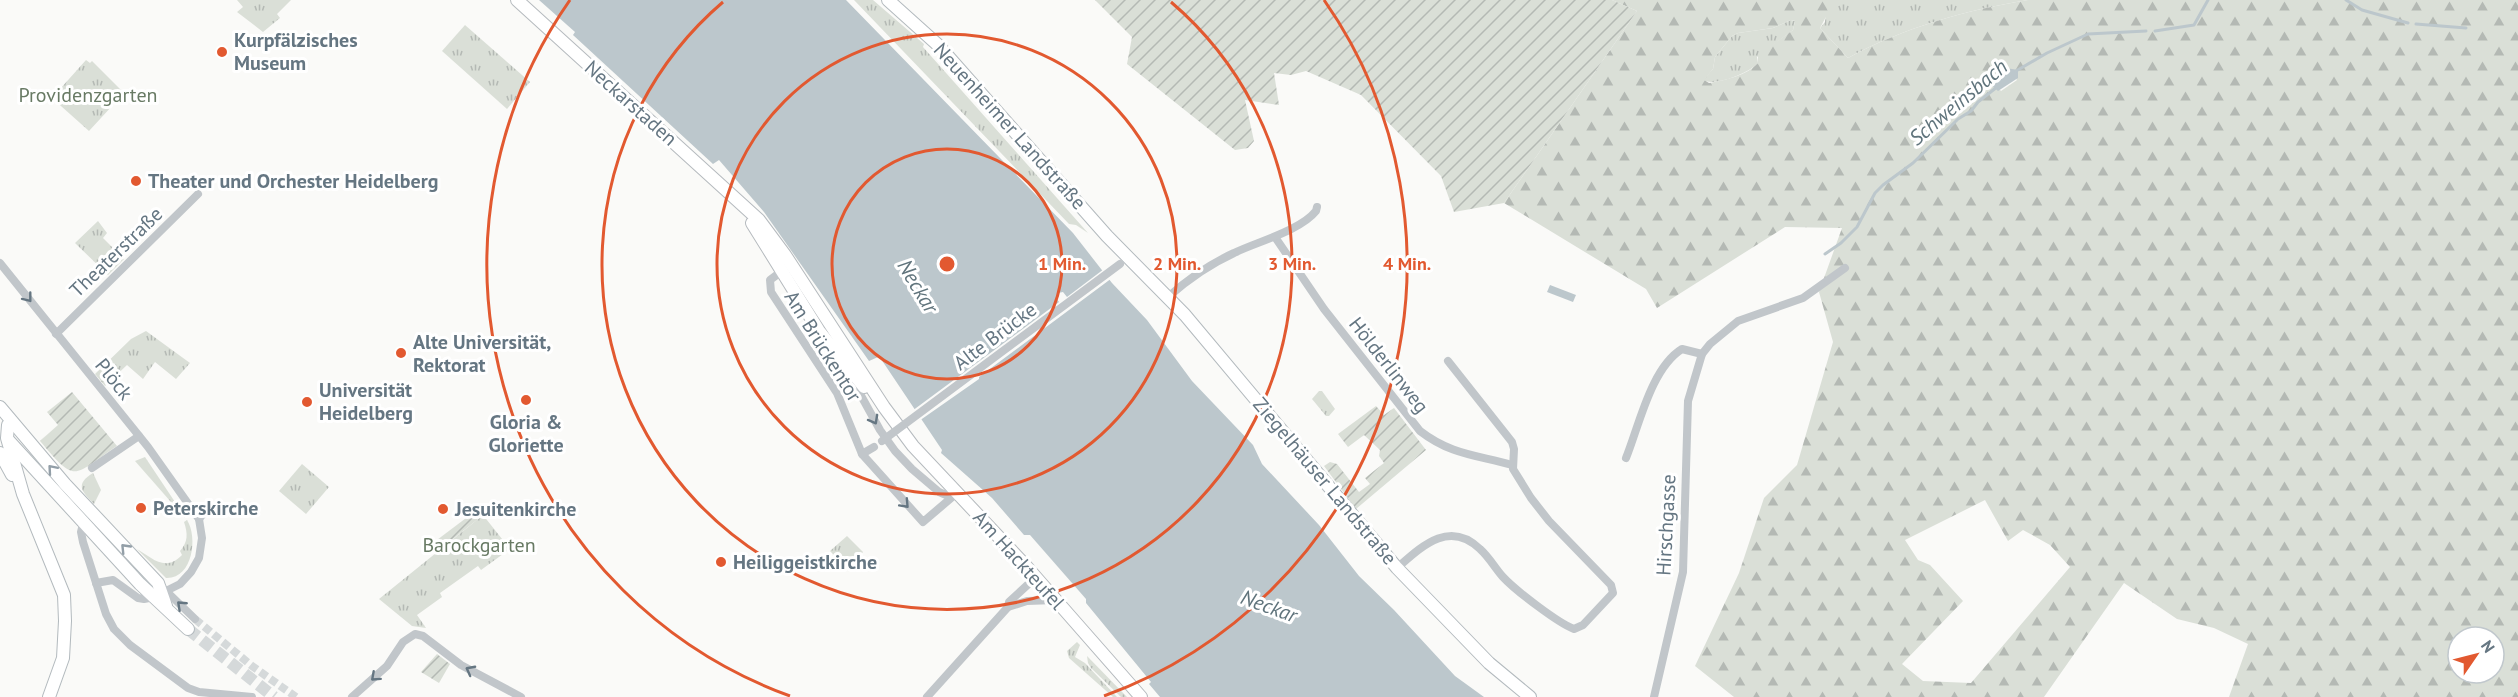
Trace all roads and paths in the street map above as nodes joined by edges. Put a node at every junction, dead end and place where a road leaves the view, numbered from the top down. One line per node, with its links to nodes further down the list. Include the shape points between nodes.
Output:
1 (517, 0): 8 (main road, Neckarstaden, via 743,207)
2 (888, 0): 6 (main road, Neuenheimer Landstraße, via 938,45)
3 (198, 194): 11 (street, Theaterstraße)
4 (1317, 207): 5 (street, via 1314,214)
5 (1275, 237): 10 (street, via 1233,253); 25 (street, Hölderlinweg, via 1320,303 1420,431 1456,452)
6 (1124, 260): 10 (main road, Ziegelhäuser Landstraße); 20 (street, Alte Brücke, bridge)
7 (0, 263): 11 (street, Plöck, one-way to 11)
8 (786, 267): 14 (main road, Neckarstaden, via 819,331); 16 (main road, Neckarstaden); 23 (street, Am Brückentor, via 770,280 771,291 837,393)
9 (1845, 268): 12 (street, Hirschgasse, via 1797,300 1738,321)
10 (1168, 297): 32 (main road, Ziegelhäuser Landstraße)
11 (56, 334): 19 (street, Plöck)
12 (1702, 354): 24 (street, via 1682,349 1666,364 1650,393); 47 (street, Hirschgasse, via 1688,402 1683,572)
13 (1448, 361): 25 (street, via 1509,437 1514,449)
14 (848, 369): 16 (main road, Neckarstaden); 27 (street, one-way to 27, via 880,430 904,461 939,492)
15 (0, 407): 18 (main road)
16 (884, 407): 17 (main road, Neckarstaden)
17 (896, 424): 27 (main road, Am Hackteufel)
18 (5, 430): 28 (main road); 30 (main road)
19 (139, 436): 26 (street); 31 (street, Plöck)
20 (882, 441)
21 (874, 447): 23 (street)
22 (0, 453): 28 (main road)
23 (862, 454): 27 (street, one-way to 27, via 923,522)
24 (1626, 458)
25 (1512, 465): 32 (street, via 1538,507 1612,588 1613,593 1583,626 1570,627 1511,585 1479,547 1457,536 1424,544)
26 (92, 468)
27 (957, 492): 33 (main road, Am Hackteufel)
28 (23, 494): 40 (main road, via 59,580 64,602 63,658)
29 (209, 506): 31 (street)
30 (87, 517): 34 (street, via 81,535); 35 (main road, one-way to 30); 35 (main road, via 140,584)
31 (199, 519): 35 (street, via 202,538 197,563 184,580)
32 (1397, 568): 46 (main road, Ziegelhäuser Landstraße, via 1489,663)
33 (1035, 578): 36 (main road, Am Hackteufel); 37 (street)
34 (96, 583): 35 (street, via 114,580 138,598); 39 (street, via 113,627 126,641)
35 (160, 592): 38 (street, one-way to 35); 38 (main road, via 168,610)
36 (1055, 600): 37 (street, via 1027,601); 45 (main road, Am Hackteufel)
37 (1008, 607): 44 (street)
38 (192, 624)
39 (200, 694): 41 (street)
40 (49, 697)
41 (252, 697)
42 (352, 697): 43 (street, one-way to 42, via 461,665 415,634)
43 (522, 697)
44 (927, 697)
45 (1141, 697)
46 (1530, 697)
47 (1654, 697)

